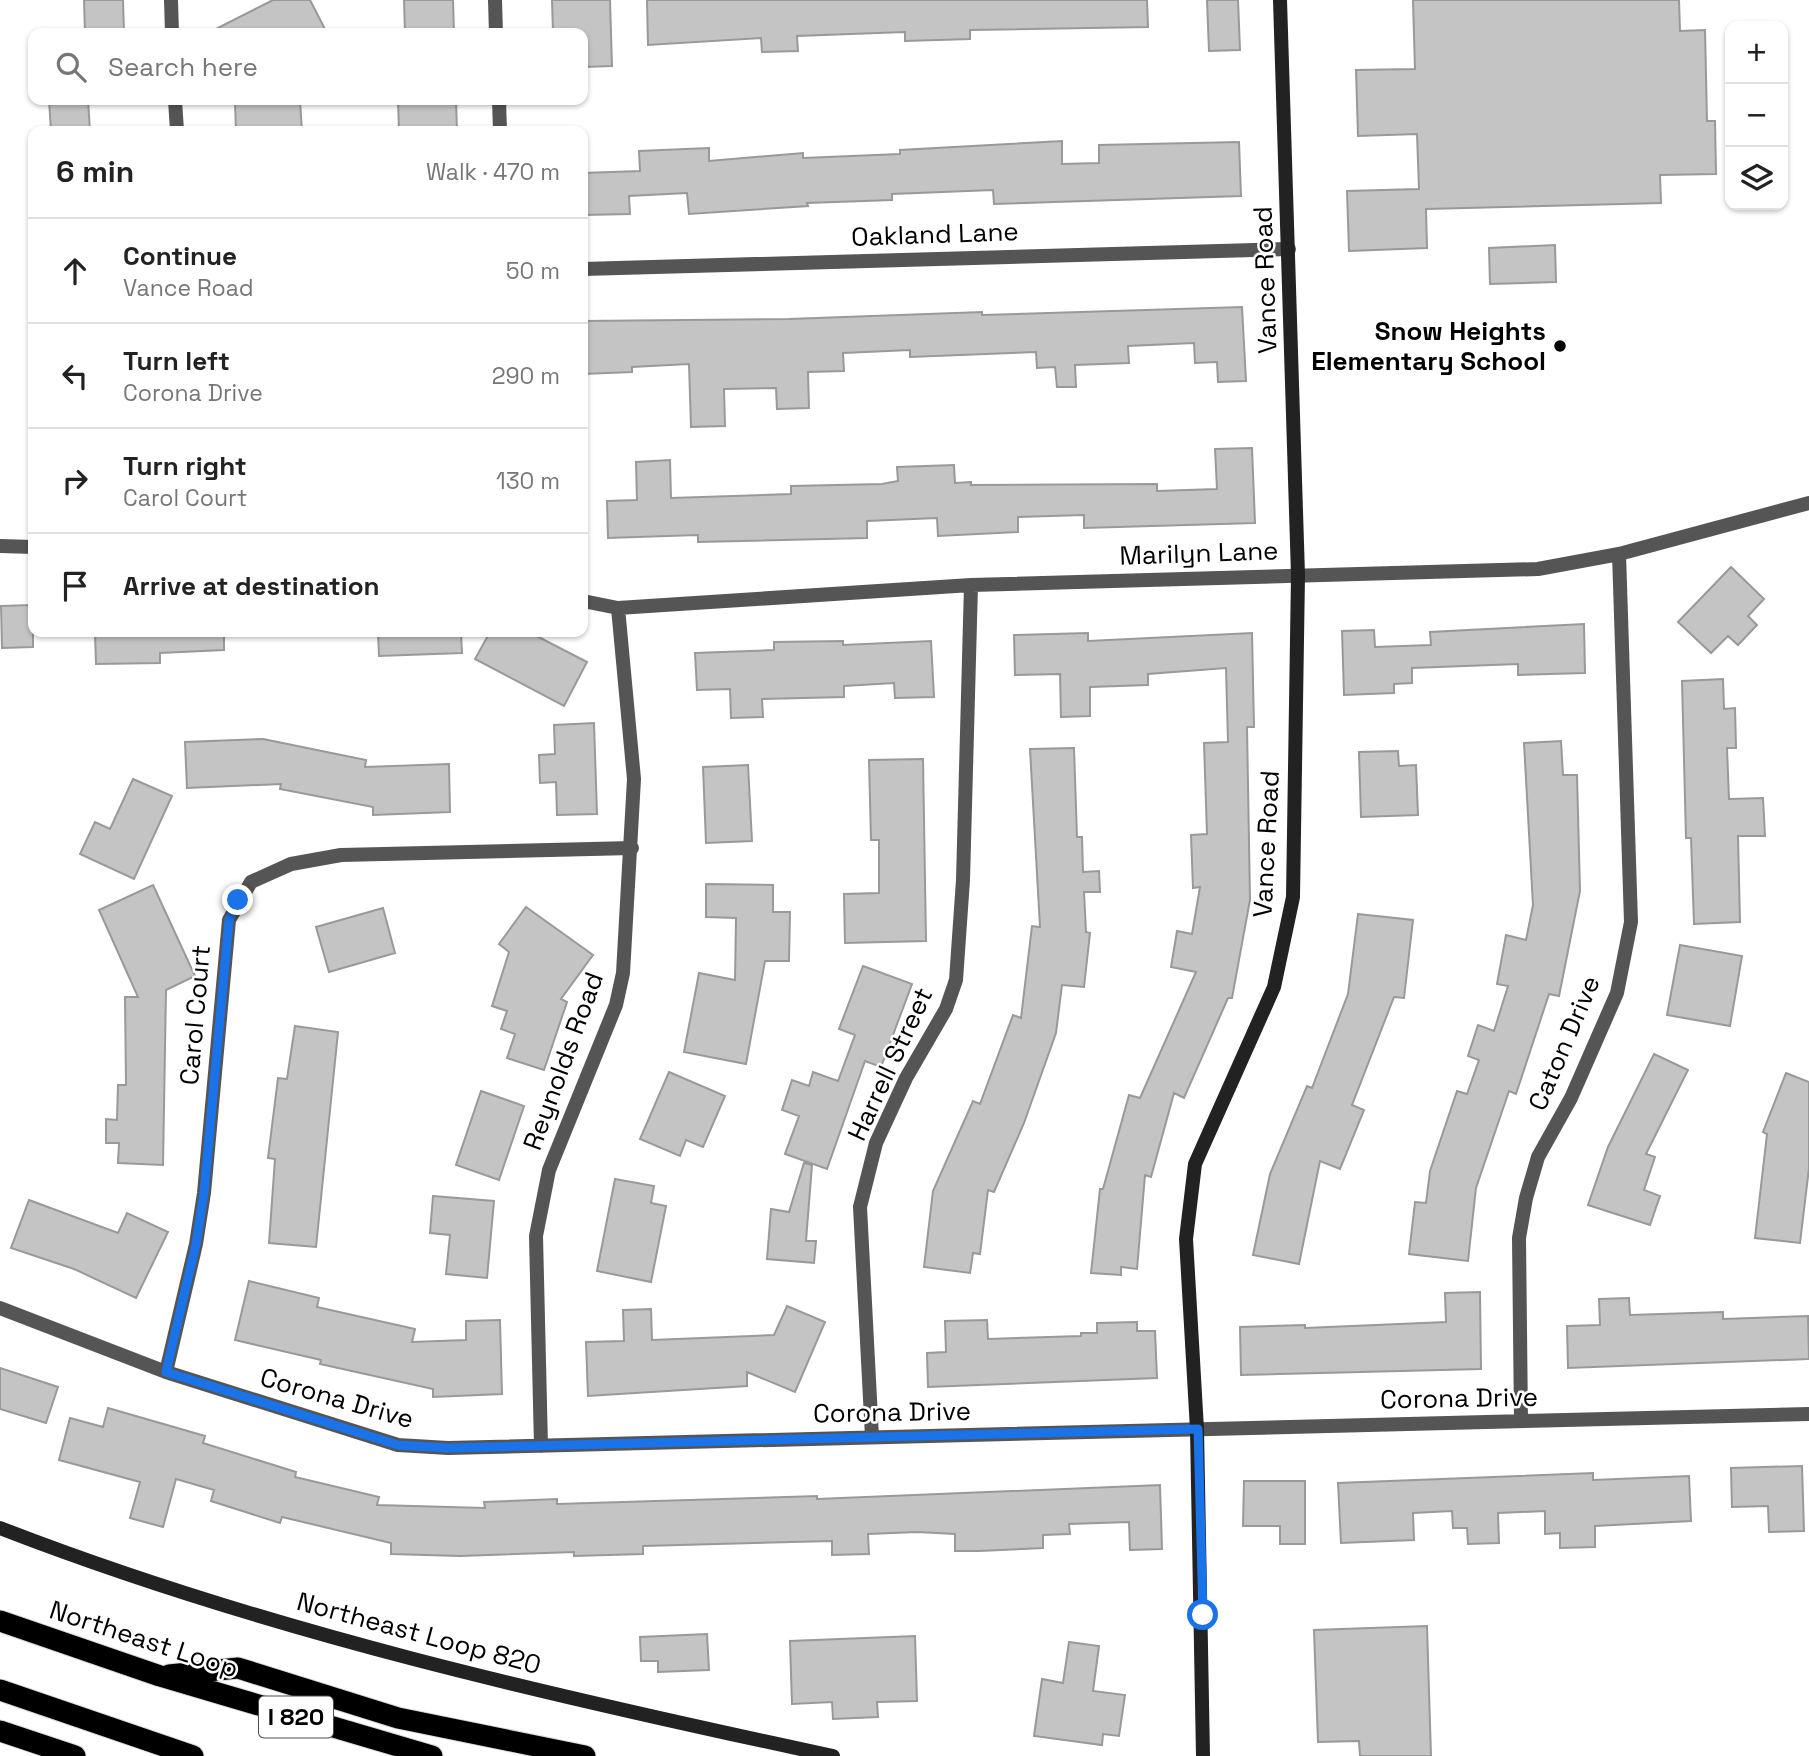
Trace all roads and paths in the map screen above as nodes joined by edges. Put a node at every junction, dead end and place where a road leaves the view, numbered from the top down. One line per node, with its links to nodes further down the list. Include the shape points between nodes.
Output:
1 (171, 0): 4 (street)
2 (495, 0): 5 (street)
3 (1280, 0): 10 (street, Vance Road)
4 (172, 28)
5 (496, 28)
6 (175, 105): 8 (street)
7 (499, 105): 9 (street)
8 (177, 126)
9 (500, 126)
10 (1289, 249): 11 (street, Oakland Lane); 16 (street, Vance Road)
11 (588, 269)
12 (1809, 502): 15 (street, Marilyn Lane)
13 (0, 546): 14 (street)
14 (28, 547)
15 (1619, 554): 16 (street, Marilyn Lane, via 1538,569); 24 (street, Caton Drive, via 1631,922 1617,993 1571,1098 1538,1157 1526,1198 1519,1238)
16 (1298, 575): 17 (street, Marilyn Lane); 25 (street, Vance Road, via 1293,897 1274,987 1195,1164 1186,1239)
17 (971, 584): 19 (street, Marilyn Lane); 26 (street, Harrell Street, via 956,980 946,1009 906,1078 876,1143 860,1207)
18 (588, 602): 19 (street, Marilyn Lane)
19 (618, 608): 20 (street, Reynolds Road, via 631,720)
20 (632, 848): 22 (street, Carol Court, via 341,855 291,864 251,882 229,920 204,1193); 27 (street, Reynolds Road, via 623,973 616,1005 549,1170 536,1236)
21 (0, 1308): 22 (street, Corona Drive)
22 (166, 1372): 27 (street, Corona Drive, via 398,1445)
23 (1809, 1414): 24 (street, Corona Drive)
24 (1521, 1421): 25 (street, Corona Drive)
25 (1198, 1429): 26 (street, Corona Drive); 38 (street, Vance Road)
26 (872, 1437): 27 (street, Corona Drive)
27 (541, 1446)
28 (0, 1528): 37 (street, Northeast Loop 820, via 270,1619 611,1708)
29 (0, 1621): 30 (highway, Northeast Loop / I 820)
30 (160, 1676): 35 (highway, Northeast Loop / I 820); 36 (highway, via 238,1668 398,1718)
31 (0, 1690): 34 (highway)
32 (0, 1731): 33 (highway)
33 (75, 1756)
34 (192, 1756)
35 (432, 1756)
36 (586, 1756)
37 (833, 1756)
38 (1203, 1756)

